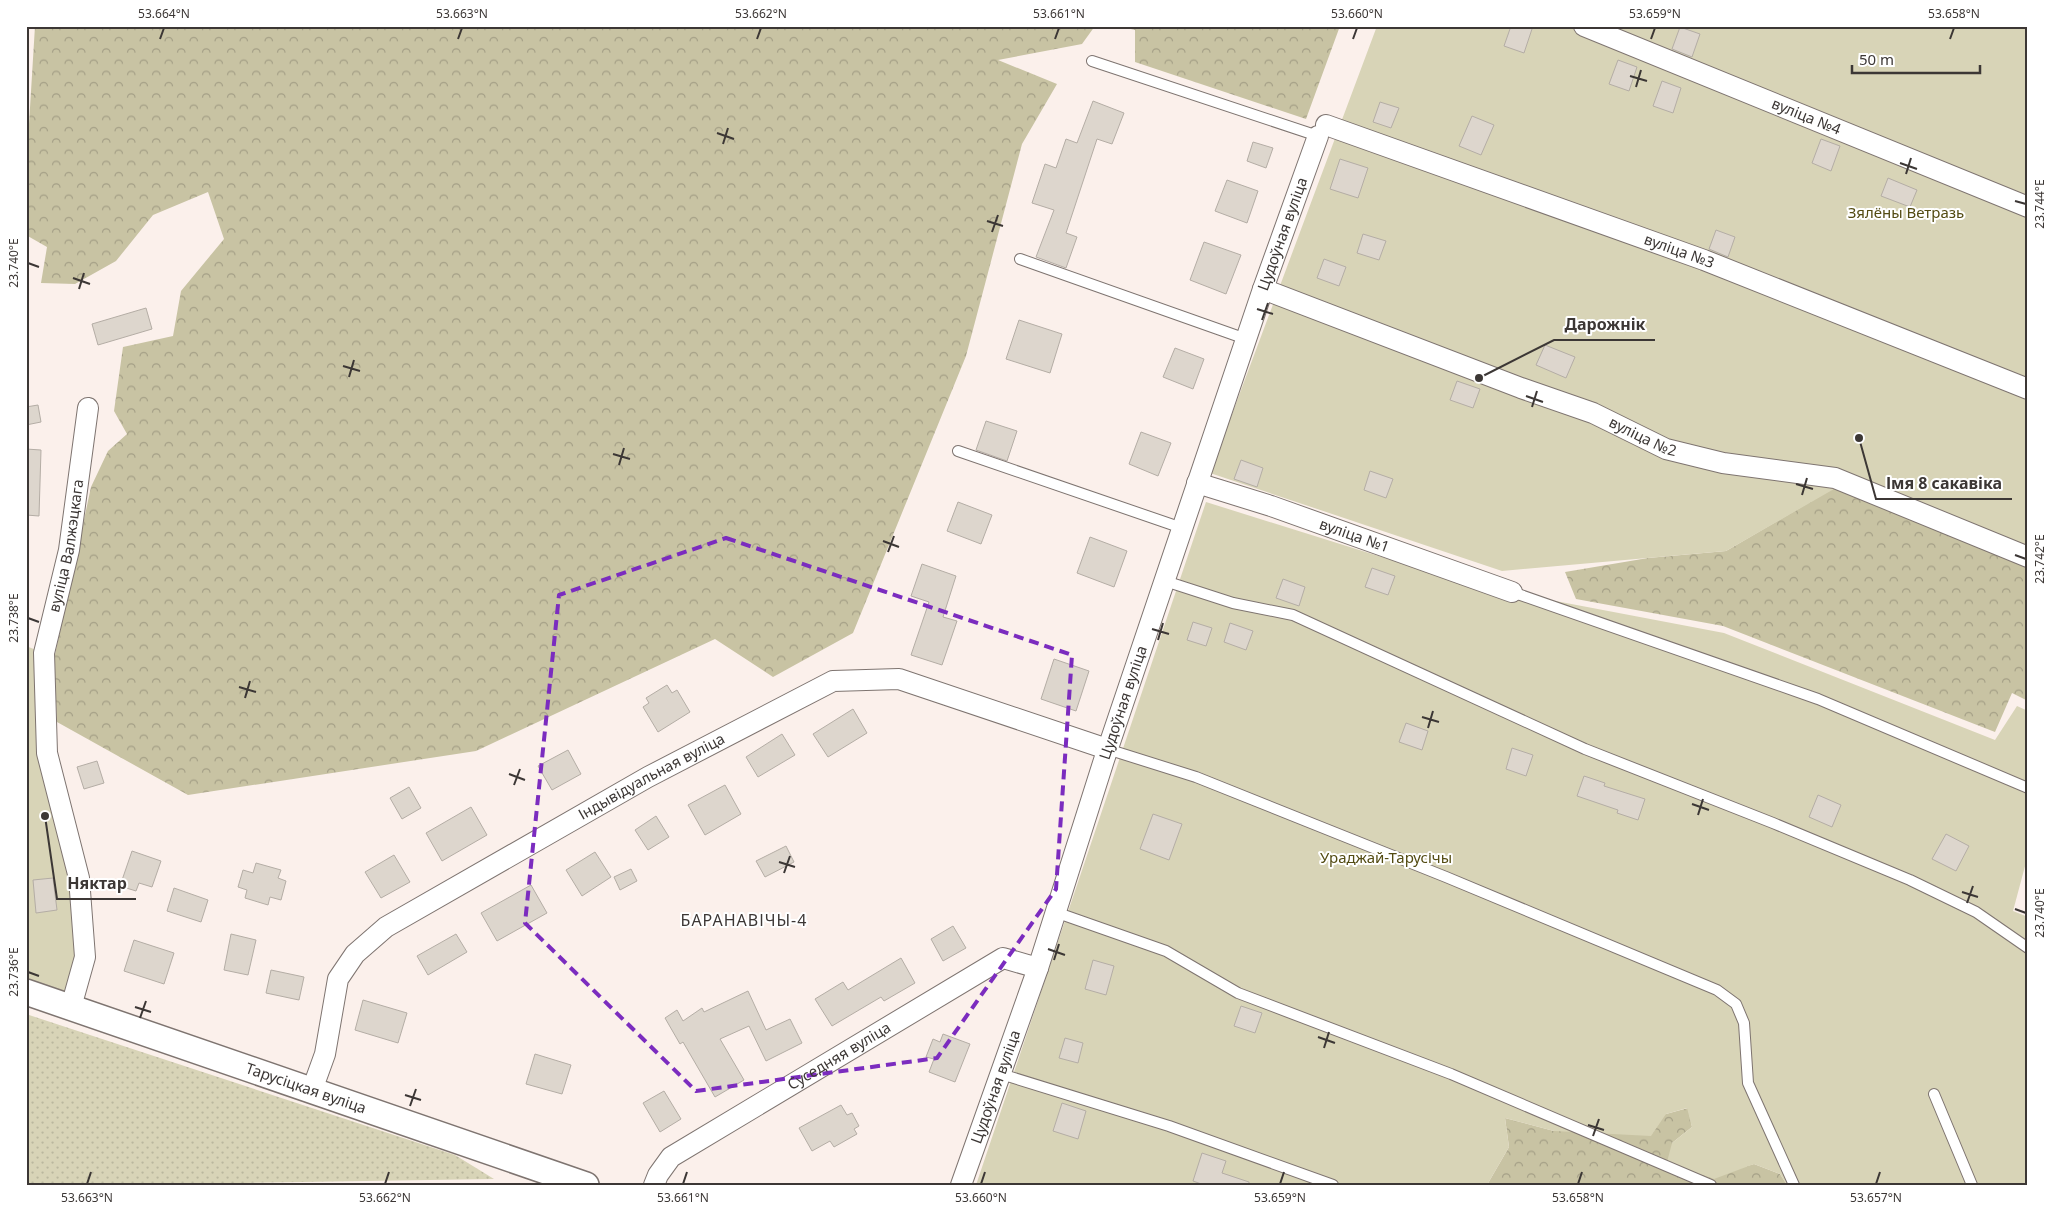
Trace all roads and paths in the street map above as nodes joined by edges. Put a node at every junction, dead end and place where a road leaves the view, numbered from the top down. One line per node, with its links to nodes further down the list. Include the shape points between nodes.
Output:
1 (1584, 26): 4 (street, вуліца №4)
2 (1092, 61): 3 (lane)
3 (1322, 130): 6 (street, Цудоўная вуліца); 8 (street, вуліца №3, via 1704,260)
4 (2028, 207)
5 (1020, 259): 7 (lane)
6 (1263, 289): 7 (street, Цудоўная вуліца); 13 (street, вуліца №2, via 1593,413 1666,449 1723,463 1835,478)
7 (1246, 339): 11 (street, Цудоўная вуліца)
8 (2028, 388)
9 (88, 408): 22 (street, вуліца Валжэцкага, via 69,550 44,654 47,753 79,878 85,957)
10 (958, 451): 12 (lane)
11 (1197, 483): 12 (street, Цудоўная вуліца); 15 (street, вуліца №1)
12 (1182, 528): 14 (street, Цудоўная вуліца)
13 (2028, 557)
14 (1165, 581): 16 (street, Цудоўная вуліца); 19 (lane, via 1233,603 1293,615 1585,749 1910,880 1976,912)
15 (1512, 592): 17 (lane, via 1818,700)
16 (1107, 749): 18 (street, Цудоўная вуліца); 24 (street, Індывідуальная вуліца, via 899,679 833,681 648,777 386,927 355,954 338,979 325,1054); 31 (lane, via 1205,781 1717,990 1736,1004 1744,1023 1748,1083)
17 (2028, 788)
18 (1055, 912): 20 (street, Цудоўная вуліца); 30 (lane, via 1166,951 1238,993 1451,1074)
19 (2028, 948)
20 (1038, 968): 23 (street, Цудоўная вуліца); 27 (street, Суседняя вуліца, via 1003,958 671,1157)
21 (26, 992): 22 (street, Тарусіцкая вуліца)
22 (71, 1007): 24 (street, Тарусіцкая вуліца)
23 (1001, 1074): 28 (street, Цудоўная вуліца); 29 (lane, via 1169,1126)
24 (312, 1090): 26 (street, Тарусіцкая вуліца)
25 (1934, 1094): 32 (lane)
26 (586, 1185)
27 (654, 1185)
28 (961, 1185)
29 (1333, 1185)
30 (1712, 1185)
31 (1794, 1185)
32 (1972, 1185)

